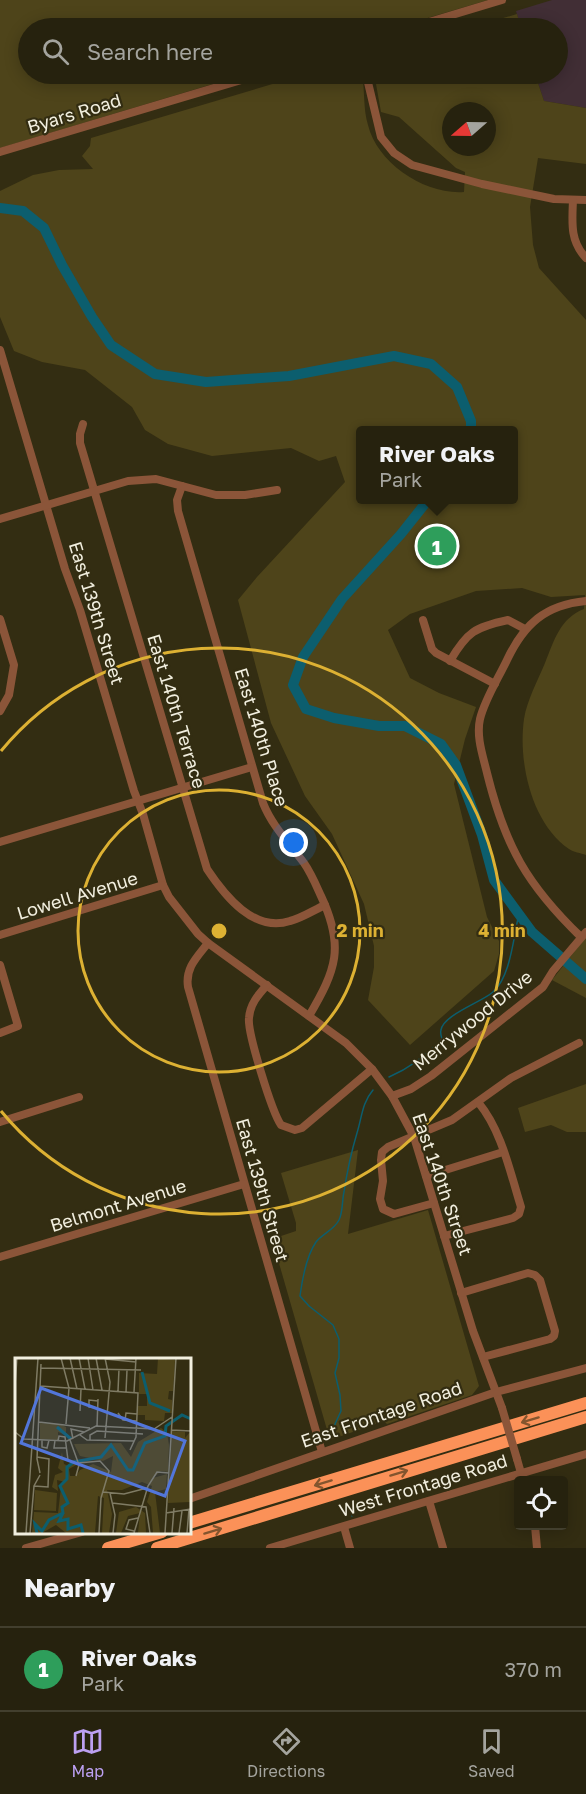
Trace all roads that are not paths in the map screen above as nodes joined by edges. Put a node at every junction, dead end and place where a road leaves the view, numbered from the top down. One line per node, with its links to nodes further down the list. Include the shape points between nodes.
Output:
1 (502, 0): 2 (street)
2 (442, 18)
3 (228, 84): 5 (street, Byars Road)
4 (368, 84): 6 (street, via 381,137 394,153 412,165 482,184)
5 (0, 152)
6 (573, 200): 7 (street); 8 (street, via 574,238)
7 (586, 200)
8 (586, 258)
9 (0, 350): 14 (street, East 139th Street)
10 (83, 424): 12 (street, East 140th Terrace, via 80,443)
11 (182, 486): 12 (street, via 143,479); 13 (street, via 216,495); 24 (street, East 140th Place, via 178,511)
12 (94, 490): 14 (street); 25 (street, East 140th Terrace)
13 (277, 490)
14 (46, 504): 15 (street); 26 (street, East 139th Street)
15 (0, 519)
16 (586, 601): 19 (street, via 571,602 544,613)
17 (0, 620): 20 (street)
18 (423, 620): 21 (street, via 432,649)
19 (525, 628): 21 (street, via 508,620 477,629 460,643); 22 (street)
20 (3, 641): 23 (street, via 14,665 9,695)
21 (450, 661): 22 (street)
22 (495, 684): 31 (street, via 480,720 479,739 495,804 527,876 557,914)
23 (0, 711)
24 (252, 767): 25 (street); 29 (street, East 140th Place, via 266,812 307,866)
25 (183, 788): 26 (street); 29 (street, East 140th Terrace, via 207,869 234,904 256,918 278,924)
26 (138, 801): 27 (street); 28 (street, East 139th Street)
27 (0, 842)
28 (163, 885): 30 (street, Lowell Avenue); 32 (street, East 140th Street, via 178,911)
29 (325, 905): 35 (street, East 140th Place, via 334,931 334,960 327,986)
30 (0, 935)
31 (583, 935): 39 (street, Merrywood Drive, via 543,987 431,1076)
32 (208, 943): 34 (street, East 140th Street); 46 (street, East 139th Street, via 186,978)
33 (0, 965): 36 (street, via 18,1026)
34 (267, 985): 35 (street, East 140th Street); 38 (street, via 251,1007 249,1024 273,1112 281,1125 302,1128)
35 (309, 1016): 38 (street, East 140th Street, via 346,1043)
36 (0, 1033)
37 (579, 1043): 41 (street, via 511,1078)
38 (372, 1070): 39 (street, East 140th Street)
39 (392, 1096): 43 (street, East 140th Street)
40 (80, 1097): 42 (street)
41 (478, 1102): 43 (street, via 452,1120); 44 (street, via 493,1125)
42 (0, 1122)
43 (414, 1137): 45 (street, East 140th Street); 47 (street, via 382,1152 381,1204 394,1214)
44 (503, 1152): 45 (street); 48 (street, via 520,1211 513,1218)
45 (426, 1176): 47 (street, East 140th Street)
46 (244, 1184): 49 (street, Belmont Avenue); 56 (street, East 139th Street)
47 (434, 1203): 48 (street, East 140th Street)
48 (444, 1236): 50 (street, East 140th Street)
49 (0, 1257)
50 (461, 1293): 51 (street, East 140th Street); 51 (street, via 528,1274 540,1280 555,1333 550,1338)
51 (483, 1357): 53 (street, East 140th Street)
52 (586, 1368): 53 (street, East Frontage Road)
53 (496, 1392): 56 (street, East Frontage Road); 58 (street, East 140th Street, bridge)
54 (586, 1403): 63 (highway, one-way to 63)
55 (586, 1417): 70 (highway, one-way to 55)
56 (322, 1452): 61 (street, East Frontage Road)
57 (586, 1454): 59 (street, West Frontage Road)
58 (522, 1476)
59 (525, 1476)
60 (514, 1479): 62 (street, West Frontage Road)
61 (190, 1499)
62 (429, 1501): 64 (street, West Frontage Road); 73 (street)
63 (190, 1523)
64 (344, 1527): 71 (street, West Frontage Road); 72 (street)
65 (535, 1530): 74 (street)
66 (78, 1533): 68 (street)
67 (159, 1533): 69 (highway)
68 (26, 1548)
69 (108, 1548)
70 (157, 1548)
71 (270, 1548)
72 (351, 1548)
73 (443, 1548)
74 (537, 1548)

